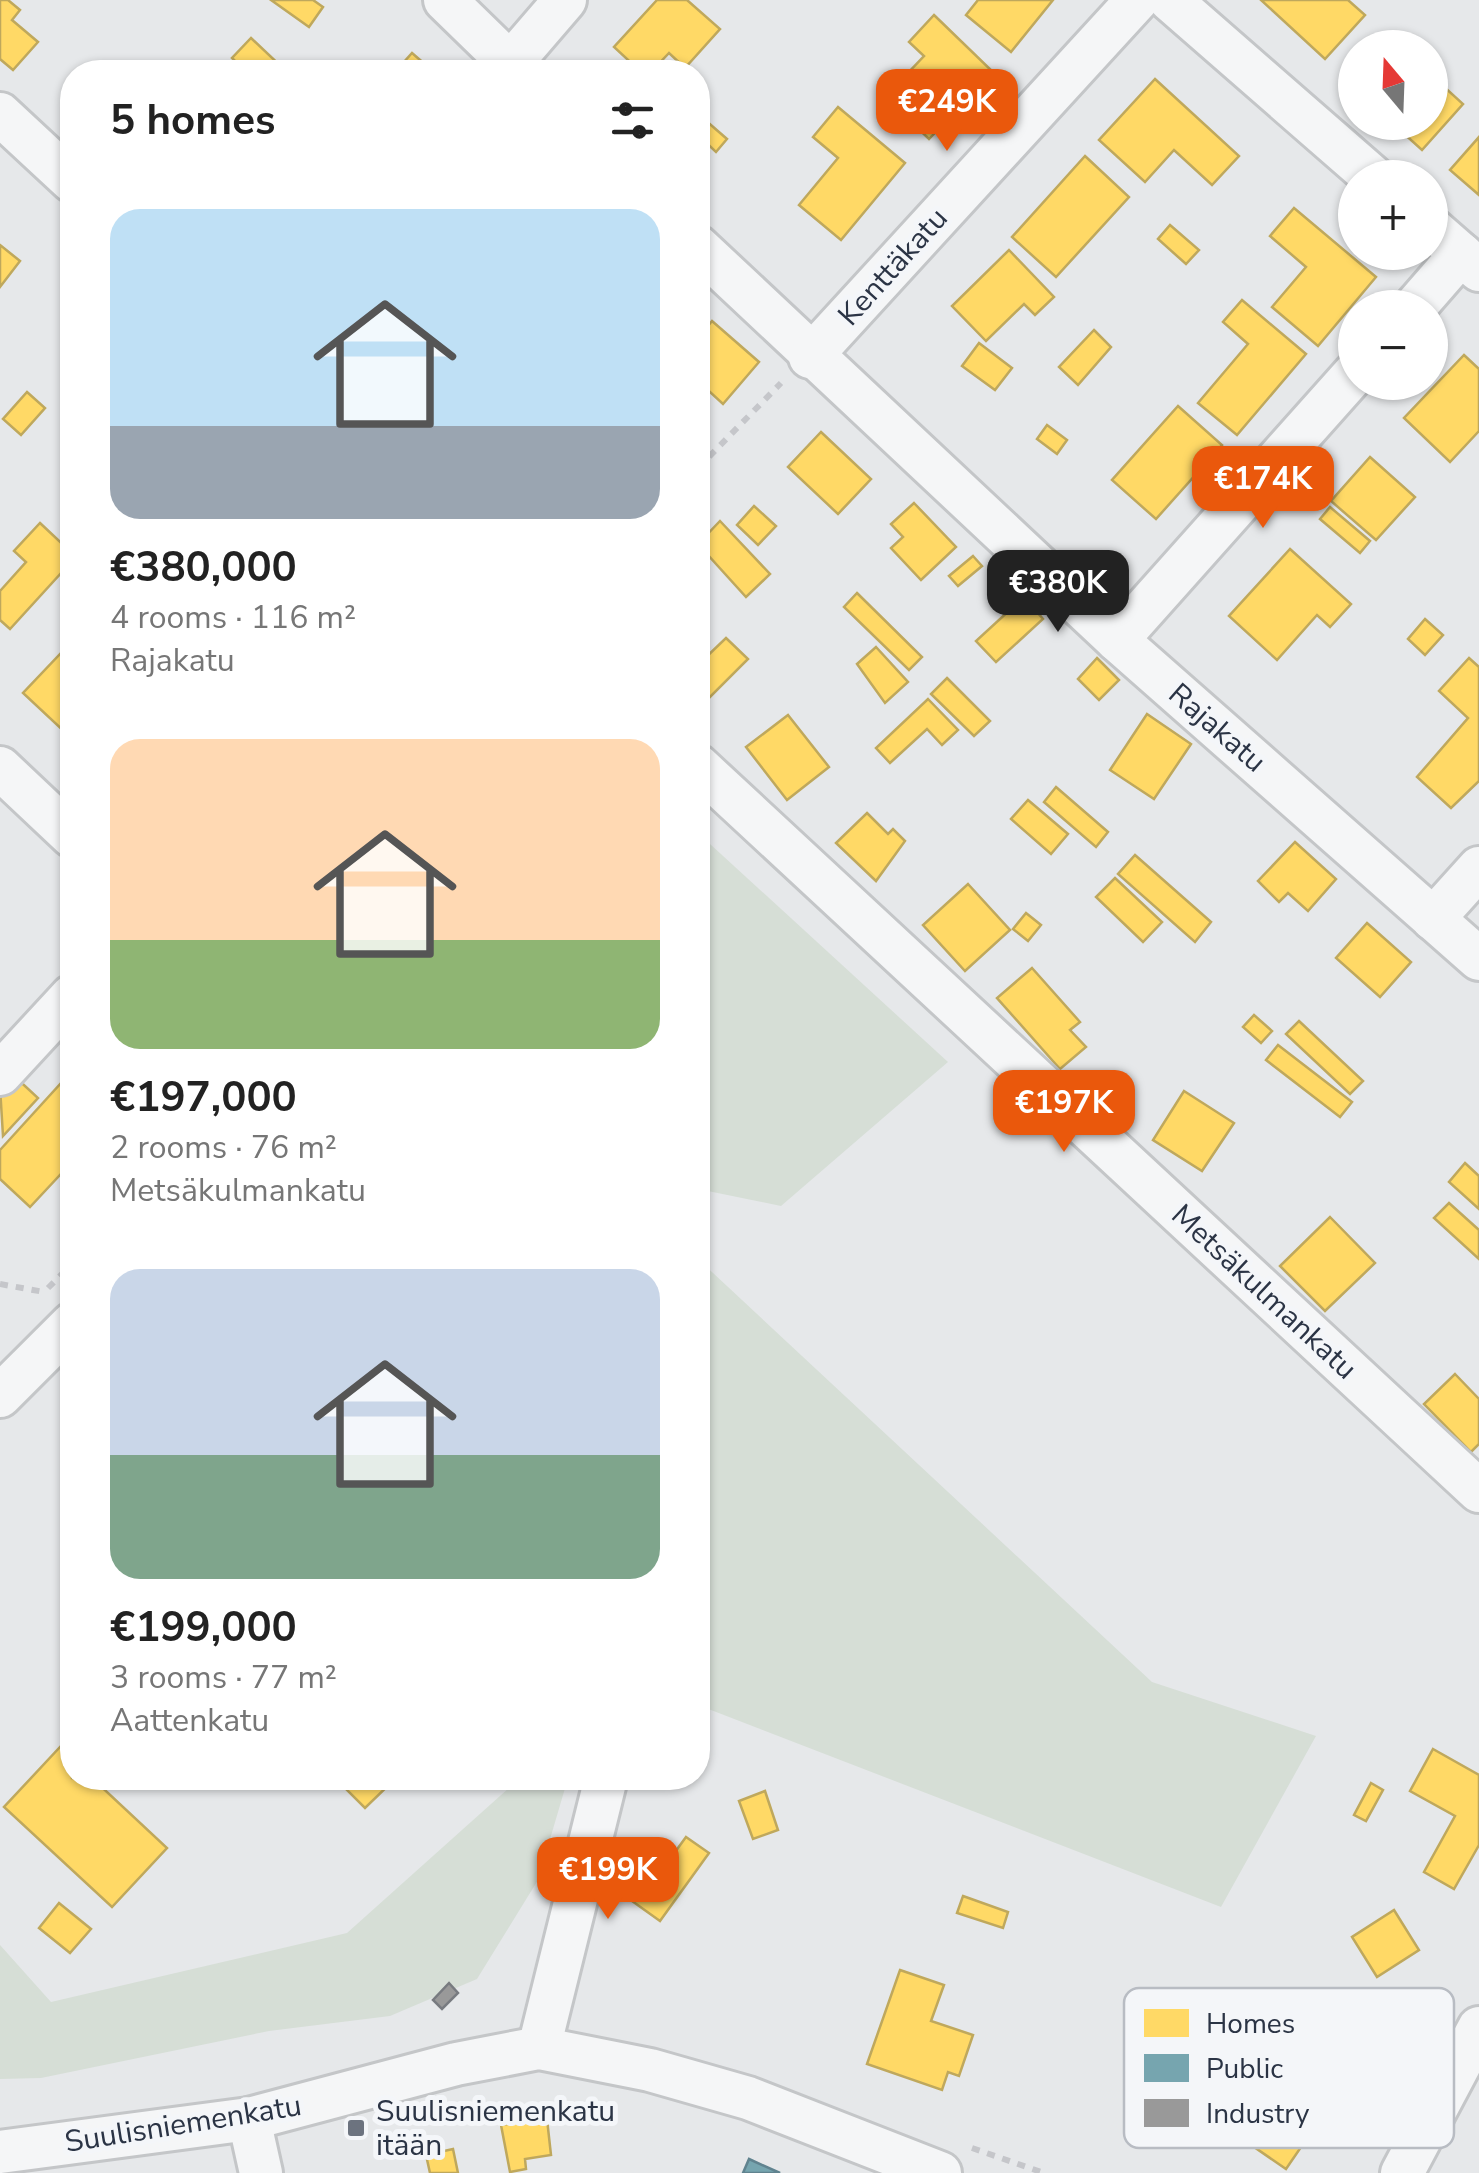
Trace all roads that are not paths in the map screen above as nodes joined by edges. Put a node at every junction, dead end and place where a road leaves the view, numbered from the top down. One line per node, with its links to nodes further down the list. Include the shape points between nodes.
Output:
1 (445, 0): 5 (street)
2 (565, 0): 6 (street)
3 (1137, 0): 13 (street, Kenttäkatu)
4 (1170, 0): 8 (street)
5 (506, 60)
6 (520, 60)
7 (0, 114): 9 (street)
8 (1353, 160)
9 (60, 171)
10 (1457, 250): 12 (street)
11 (710, 259): 13 (street, Rajakatu)
12 (1427, 290)
13 (810, 357): 15 (street, Rajakatu)
14 (1338, 392): 15 (street)
15 (1117, 640): 20 (street, Rajakatu)
16 (0, 768): 18 (street)
17 (710, 777): 26 (street, Metsäkulmankatu)
18 (60, 825)
19 (1479, 868): 20 (street)
20 (1433, 919): 21 (street, Rajakatu)
21 (1479, 959)
22 (60, 1009): 23 (street)
23 (0, 1074)
24 (60, 1336): 25 (street)
25 (0, 1396)
26 (1479, 1491)
27 (603, 1790): 29 (street)
28 (1479, 2028): 30 (street)
29 (539, 2048): 31 (street, Suulisniemenkatu); 35 (street, Suulisniemenkatu, via 748,2098)
30 (1454, 2075)
31 (250, 2119): 33 (street, Suulisniemenkatu); 34 (street)
32 (1415, 2148): 36 (street)
33 (0, 2152)
34 (261, 2173)
35 (940, 2173)
36 (1402, 2173)

